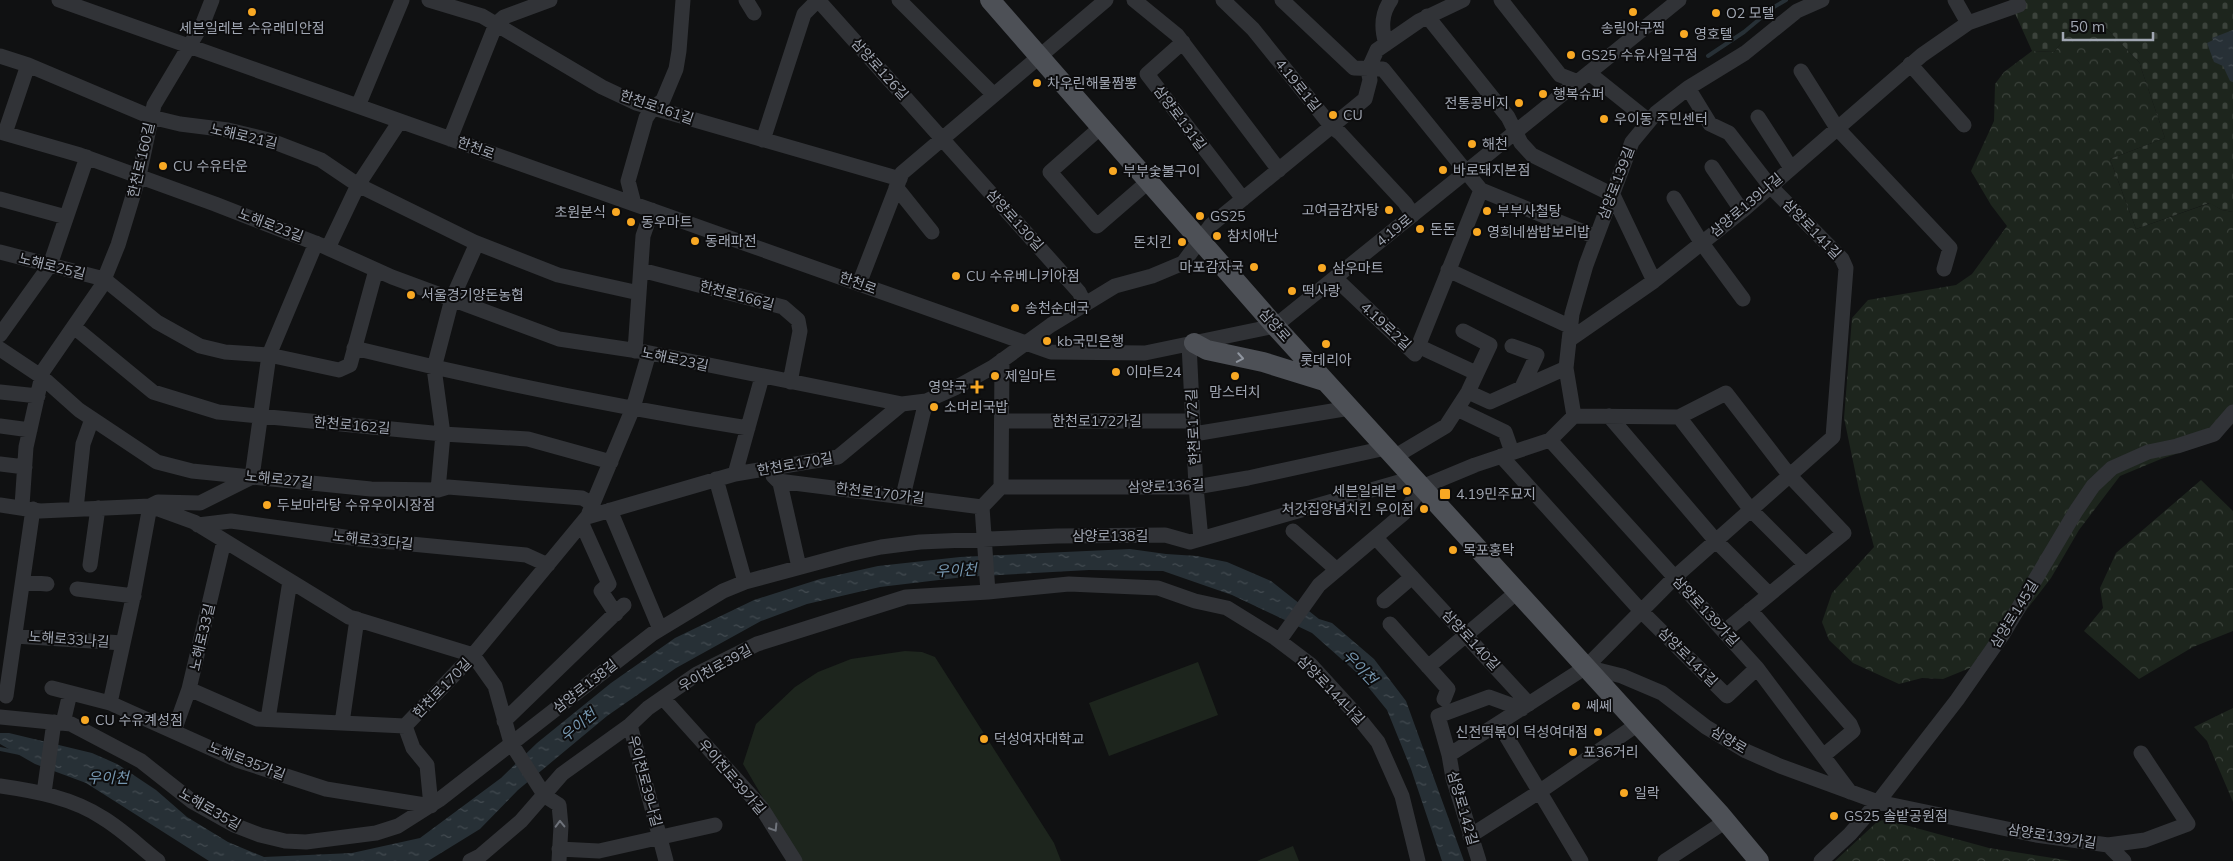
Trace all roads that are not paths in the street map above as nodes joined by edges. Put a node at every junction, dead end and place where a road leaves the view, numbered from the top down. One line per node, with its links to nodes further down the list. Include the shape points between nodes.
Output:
1 (59, 0): 26 (street, 한천로)
2 (212, 0): 26 (street, 한천로160길)
3 (402, 0): 36 (street)
4 (429, 0): 23 (street, 한천로161길, via 482,16)
5 (550, 0): 23 (street, via 504,17)
6 (683, 0): 37 (street, via 676,69 663,100)
7 (818, 0): 49 (street, 삼양로126길); 50 (street, 삼양로126길, via 804,14)
8 (899, 0): 35 (street)
9 (990, 0): 28 (main road, 삼양로)
10 (1106, 0): 28 (street)
11 (1134, 0): 24 (street)
12 (1223, 0): 44 (street, 4.19로1길, via 1253,29)
13 (1282, 0): 31 (street, via 1354,68)
14 (1463, 0): 21 (street)
15 (1501, 0): 33 (street, via 1560,75)
16 (1679, 0): 33 (street, 4.19로)
17 (1822, 0): 34 (street, 삼양로139길, via 1797,11 1745,53)
18 (1955, 0): 22 (street)
19 (1388, 1): 25 (street, via 1382,31)
20 (2019, 5): 22 (street, 삼양로139나길)
21 (1427, 16): 25 (street); 46 (street)
22 (1968, 23): 29 (street, 삼양로139나길)
23 (496, 24): 37 (street, 한천로161길, via 602,87); 48 (street, 한천로)
24 (1183, 42): 54 (street); 65 (street, 삼양로131길, via 1147,74)
25 (1386, 44): 31 (street, via 1377,50)
26 (188, 46): 36 (street, 한천로); 38 (street, 한천로160길, via 154,104)
27 (0, 56): 30 (street, 노해로21길)
28 (1039, 56): 35 (street); 43 (main road, 삼양로)
29 (1910, 64): 42 (street); 45 (street, 삼양로139나길)
30 (28, 65): 38 (street, 노해로21길); 47 (street)
31 (1368, 70): 44 (street, via 1370,80 1365,99); 55 (street, via 1383,69)
32 (1801, 71): 45 (street)
33 (1583, 77): 41 (street); 46 (street, 4.19로)
34 (1688, 88): 41 (street, 삼양로139길); 60 (street, 삼양로141길, via 1710,124 1728,133 1738,143)
35 (994, 95): 49 (street)
36 (358, 106): 40 (street, 한천로)
37 (652, 108): 50 (street, 한천로161길); 66 (street, via 646,118 628,181)
38 (151, 117): 56 (street, 한천로160길); 59 (street, 노해로21길, via 269,140 321,160)
39 (1758, 117): 53 (street)
40 (400, 121): 48 (street, 한천로); 59 (street)
41 (1649, 121): 62 (street, 삼양로139길, via 1632,142)
42 (1964, 125)
43 (1101, 127): 57 (main road, 삼양로); 57 (street, via 1050,172 1097,226)
44 (1332, 127): 54 (street); 69 (street, 4.19로1길)
45 (1837, 128): 53 (street, 삼양로139나길); 79 (street, via 1950,248)
46 (1517, 131): 55 (street, 4.19로); 62 (street, via 1521,143 1532,155)
47 (3, 132): 51 (street, 노해로23길)
48 (450, 139): 66 (street, 한천로)
49 (942, 139): 58 (street, via 902,173); 90 (street, 삼양로130길, via 1079,292)
50 (763, 140): 58 (street, 한천로161길)
51 (87, 158): 56 (street, 노해로23길); 70 (street)
52 (1712, 167): 68 (street)
53 (1791, 168): 60 (street, 삼양로139나길)
54 (1279, 170): 65 (street)
55 (1466, 172): 61 (street); 69 (street, 4.19로)
56 (139, 176): 76 (street, 노해로23길); 84 (street, 한천로160길)
57 (1149, 182): 73 (main road, 삼양로)
58 (898, 183): 71 (street); 86 (street)
59 (358, 185): 75 (street, 노해로21길); 76 (street)
60 (1770, 186): 68 (street, 삼양로139나길); 141 (street, 삼양로141길, via 1842,259 1846,268 1834,437)
61 (1481, 190): 72 (street); 82 (street, 4.19로2길)
62 (1612, 195): 72 (street, 삼양로139길); 85 (street)
63 (1674, 198): 74 (street)
64 (0, 199): 70 (street)
65 (1243, 200): 73 (street, via 1211,225)
66 (634, 204): 67 (street, 한천로)
67 (652, 210): 81 (street, via 643,236); 86 (street, 한천로)
68 (1742, 211): 74 (street, 삼양로139나길)
69 (1413, 215): 83 (street, 4.19로)
70 (66, 217): 78 (street)
71 (932, 232)
72 (1596, 237): 94 (street, 삼양로139길, via 1581,281)
73 (1201, 241): 90 (street, via 1183,263 1115,286); 91 (main road, 삼양로)
74 (1701, 242): 85 (street, 삼양로139나길); 88 (street)
75 (477, 243): 87 (street, 노해로21길, via 558,275); 89 (street)
76 (322, 246): 80 (street, 노해로23길); 103 (street)
77 (0, 252): 78 (street, 노해로25길)
78 (50, 265): 84 (street, 노해로25길); 95 (street)
79 (1944, 269)
80 (376, 270): 89 (street, 노해로23길); 100 (street)
81 (640, 270): 87 (street); 111 (street, 한천로166길, via 783,307 798,320 800,331)
82 (1448, 270): 94 (street); 98 (street, 4.19로2길)
83 (1335, 278): 91 (street, 4.19로); 98 (street, 4.19로2길, via 1415,354)
84 (104, 279): 92 (street, 한천로160길); 103 (street, via 158,322 200,346 225,352)
85 (1654, 281): 94 (street, 삼양로139나길)
86 (858, 284): 96 (street, 한천로)
87 (639, 293): 102 (street)
88 (1743, 299)
89 (452, 300): 102 (street, 노해로23길, via 559,339); 105 (street)
90 (1085, 304): 96 (street)
91 (1275, 326): 97 (street, 한천로); 110 (main road, 삼양로)
92 (74, 327): 108 (street, 한천로160길); 122 (street, via 154,392 218,412)
93 (1463, 332): 107 (street, via 1490,345)
94 (1570, 334): 106 (street, 삼양로139길)
95 (0, 335)
96 (1026, 343): 97 (street, 한천로, via 1051,352 1145,353); 104 (street)
97 (1192, 344): 110 (main road, one-way to 110); 130 (street, 한천로172길)
98 (1418, 346): 107 (street)
99 (1512, 346): 112 (street, via 1537,355)
100 (354, 348): 103 (street, via 350,365 339,370); 105 (street)
101 (0, 349): 108 (street, 노해로27길)
102 (642, 352): 109 (street, 노해로23길); 118 (street)
103 (269, 355): 122 (street)
104 (1002, 360): 116 (street); 127 (street)
105 (434, 368): 118 (street); 132 (street)
106 (1566, 368): 112 (street); 123 (street, 삼양로139길)
107 (1476, 373): 114 (street)
108 (42, 377): 115 (street, 한천로160길); 126 (street, 노해로27길)
109 (762, 377): 111 (street, 노해로23길); 129 (street, 한천로170길)
110 (1325, 381): 119 (main road, 삼양로)
111 (790, 382): 117 (street, 노해로23길)
112 (1522, 387): 114 (street, via 1490,402)
113 (0, 392): 115 (street)
114 (1468, 392): 120 (street)
115 (38, 396): 131 (street, 한천로160길)
116 (926, 401): 117 (street); 149 (street)
117 (902, 404): 139 (street, 한천로170길, via 838,457)
118 (633, 408): 129 (street); 136 (street)
119 (1350, 408): 130 (street); 134 (main road, 삼양로)
120 (1457, 408): 134 (street, via 1446,426); 135 (street, via 1505,432)
121 (2233, 412): 225 (street, 삼양로145길, via 2214,434 2148,452 2112,468 2093,486 2003,634)
122 (261, 416): 132 (street, 한천로162길); 142 (street)
123 (1574, 416): 124 (street); 133 (street)
124 (1609, 416): 125 (street); 164 (street)
125 (1679, 417): 141 (street, via 1726,393); 157 (street)
126 (92, 419): 142 (street, 노해로27길, via 157,462 192,471); 155 (street, via 83,444)
127 (1002, 421): 130 (street, 한천로172가길); 147 (street)
128 (0, 426): 131 (street)
129 (748, 428): 140 (street, 한천로170길)
130 (1193, 428): 146 (street, 한천로172길)
131 (30, 430): 138 (street, 한천로160길)
132 (443, 434): 136 (street, via 528,439); 148 (street)
133 (1550, 440): 135 (street); 172 (street, 삼양로139가길)
134 (1390, 452): 145 (main road, 삼양로); 146 (street, 삼양로136길)
135 (1507, 454): 145 (street); 184 (street)
136 (611, 462): 158 (street)
137 (0, 464): 138 (street)
138 (25, 467): 153 (street, 한천로160길)
139 (766, 469): 140 (street, 한천로170길); 144 (street)
140 (735, 474): 143 (street, 한천로170길)
141 (1790, 476): 157 (street, 삼양로141길); 166 (street, via 1844,533)
142 (252, 477): 148 (street, 노해로27길, via 371,489); 151 (street, via 200,503 158,502)
143 (716, 479): 156 (street, 한천로170길); 175 (street)
144 (778, 481): 149 (street, 한천로170가길); 169 (street)
145 (1418, 483): 161 (street, via 1404,513); 162 (street, 삼양로138길); 179 (main road, 삼양로)
146 (1196, 487): 147 (street, 삼양로136길); 162 (street, 한천로172길)
147 (1001, 488): 152 (street)
148 (438, 490): 158 (street, 노해로27길, via 448,487 582,498)
149 (903, 496): 152 (street, 한천로170가길)
150 (0, 505): 153 (street)
151 (150, 506): 154 (street); 159 (street); 181 (street)
152 (982, 507): 163 (street)
153 (27, 508): 155 (street); 174 (street, 노해로33나길)
154 (98, 508): 155 (street); 167 (street)
155 (76, 509)
156 (610, 510): 158 (street, 한천로170길); 187 (street)
157 (1751, 510): 164 (street, 삼양로141길); 166 (street)
158 (587, 515): 168 (street, 한천로170길); 208 (street, via 609,584 601,591 620,610)
159 (198, 525): 165 (street); 168 (street, 노해로33다길, via 231,520 359,539 526,555)
160 (1293, 531): 170 (street)
161 (1376, 538): 170 (street); 171 (street, 삼양로140길)
162 (1201, 539): 163 (street, 삼양로138길, via 1190,542 1166,536 1057,536)
163 (985, 540): 169 (street, 삼양로138길, via 880,547); 178 (street)
164 (1716, 540): 172 (street, 삼양로141길); 180 (street)
165 (224, 541): 173 (street); 198 (street, 노해로33길)
166 (1805, 564): 180 (street)
167 (90, 565)
168 (548, 565): 193 (street, 한천로170길)
169 (799, 566): 175 (street, 삼양로138길)
170 (1337, 570): 191 (street, via 1319,585)
171 (1412, 577): 182 (street); 189 (street, 삼양로140길)
172 (1675, 577): 184 (street, 삼양로141길); 188 (street, 삼양로139가길)
173 (290, 581): 185 (street); 207 (street)
174 (23, 582): 176 (street); 190 (street, 노해로33나길)
175 (745, 582): 187 (street, 삼양로138길)
176 (47, 584)
177 (77, 589): 181 (street)
178 (988, 592): 191 (street, 삼양로144나길, via 1070,584 1158,588 1227,608); 201 (street, 우이천로39길, via 906,597 757,644 697,674)
179 (1517, 592): 189 (street); 194 (main road, 삼양로)
180 (1769, 594): 183 (street)
181 (134, 596): 192 (street)
182 (1384, 602)
183 (1750, 610): 188 (street); 219 (street, via 1850,724 1853,731)
184 (1642, 611): 194 (street, 삼양로141길); 196 (street, 삼양로141길, via 1727,696)
185 (357, 619): 193 (street); 209 (street)
186 (1390, 624): 195 (street)
187 (660, 629): 216 (street, 삼양로138길)
188 (1725, 631): 196 (street, 삼양로139가길)
189 (1466, 635): 195 (street); 204 (street, 삼양로140길)
190 (15, 636): 192 (street, 노해로33나길); 200 (street, 노해로33나길)
191 (1279, 641): 237 (street, 삼양로144나길, via 1311,665 1378,742 1402,796)
192 (123, 643): 203 (street)
193 (473, 655): 208 (street, via 495,686); 214 (street, 한천로170길)
194 (1586, 667): 204 (street, 삼양로142길); 211 (main road, 삼양로); 223 (street, 삼양로, via 1622,676 1662,693 1746,751)
195 (1428, 668): 202 (street, via 1448,689)
196 (1757, 668): 219 (street, 삼양로139가길)
197 (52, 688): 199 (street, 노해로35가길)
198 (189, 689): 207 (street, 한천로170길, via 258,718); 215 (street, 노해로33길)
199 (70, 692): 203 (street, 노해로35가길); 212 (street)
200 (3, 695): 206 (street)
201 (663, 698): 213 (street, 우이천로39길); 236 (street, 우이천로39가길, one-way to 236, via 761,807)
202 (1444, 699)
203 (110, 703): 215 (street, 노해로35가길)
204 (1525, 706): 210 (street, 삼양로142길); 218 (street, via 1489,698 1438,716)
205 (0, 717): 206 (street, 노해로35길)
206 (18, 718): 212 (street, 노해로35길)
207 (268, 719): 209 (street, 한천로170길)
208 (504, 721): 216 (street)
209 (342, 723): 214 (street, 한천로170길)
210 (1499, 724): 218 (street, 삼양로142길); 222 (street)
211 (1638, 724): 222 (street); 227 (main road, 삼양로)
212 (57, 725): 221 (street); 226 (street, 노해로35길, via 71,724 103,740 234,826 285,841 306,842 376,833 398,826)
213 (630, 725): 224 (street, 우이천로39길, via 562,774); 229 (street, 우이천로39나길)
214 (405, 726): 226 (street, via 413,748 426,765)
215 (174, 731): 226 (street, 노해로35가길, via 237,760 326,789)
216 (511, 743): 224 (street); 226 (street, 노해로35길)
217 (2141, 753): 231 (street, 삼양로139가길, via 2188,824 2145,840)
218 (1449, 754): 230 (street, 삼양로142길)
219 (1823, 756): 223 (street, 삼양로139가길)
220 (0, 786): 221 (street)
221 (44, 790): 233 (street, via 103,817)
222 (1539, 792): 230 (street); 239 (street)
223 (1850, 792): 225 (street, 삼양로)
224 (545, 796): 232 (street, one-way to 224, via 559,804); 234 (street, 우이천로39길, via 521,822)
225 (1878, 802): 231 (street, 삼양로139가길, via 2036,836); 242 (street, 삼양로145길)
226 (431, 806)
227 (1726, 821): 240 (street); 241 (main road, 삼양로)
228 (715, 825): 229 (street, 우이천로39나길)
229 (660, 836): 232 (street, 우이천로39나길, via 599,851); 235 (street)
230 (1470, 836): 238 (street, 삼양로142길)
231 (2108, 845): 243 (street, 삼양로139가길)
232 (559, 855)
233 (158, 861)
234 (470, 861)
235 (666, 861)
236 (795, 861)
237 (1418, 861)
238 (1479, 861)
239 (1582, 861)
240 (1665, 861)
241 (1759, 861)
242 (1821, 861)
243 (2124, 861)

